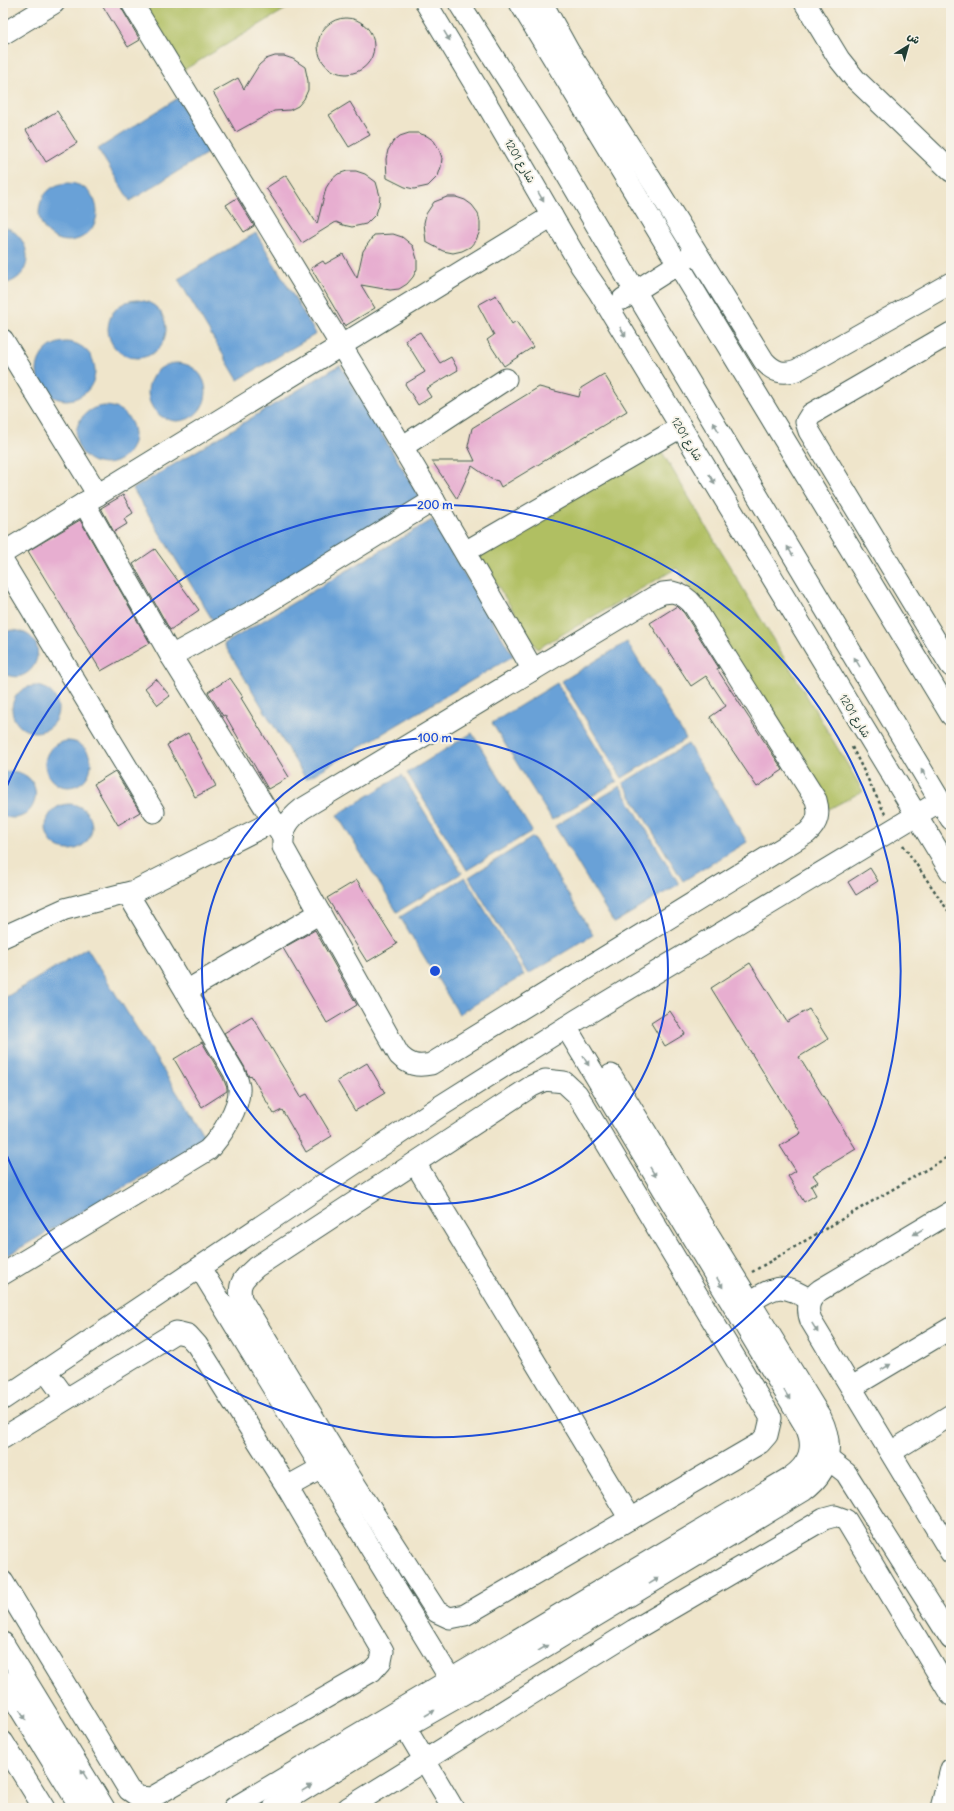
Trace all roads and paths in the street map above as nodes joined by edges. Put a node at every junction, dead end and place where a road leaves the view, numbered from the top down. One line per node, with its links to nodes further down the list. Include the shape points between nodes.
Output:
1 (54, 3): 9 (street)
2 (132, 3): 19 (street)
3 (451, 3): 8 (street)
4 (459, 3): 15 (street, via 551,148)
5 (520, 3): 13 (street)
6 (542, 3): 12 (street, via 569,52)
7 (805, 3): 10 (street, via 854,79)
8 (430, 9): 11 (street, شارع 1201, one-way to 11)
9 (3, 34)
10 (951, 170)
11 (552, 216): 16 (street, شارع 1201); 19 (street)
12 (696, 252): 13 (street); 14 (street, via 764,361 770,368 779,372 797,370)
13 (677, 265): 15 (street); 31 (street)
14 (951, 283)
15 (635, 291): 16 (street); 32 (street, one-way to 15)
16 (608, 307): 21 (street, شارع 1201, one-way to 21)
17 (951, 333): 29 (street, via 811,414 806,422 809,431)
18 (3, 340): 23 (street)
19 (342, 346): 22 (street); 23 (street)
20 (506, 379): 22 (street)
21 (680, 428): 25 (street); 34 (street, شارع 1201, one-way to 34)
22 (402, 447): 24 (street)
23 (91, 499): 26 (street); 28 (street)
24 (434, 500): 25 (street); 28 (street, via 260,607)
25 (465, 552): 30 (street)
26 (3, 553)
27 (3, 562): 33 (street)
28 (171, 656): 36 (street)
29 (951, 666)
30 (533, 670): 36 (street, via 302,809 286,825); 40 (street, via 654,597 672,592 681,594 694,606 816,800 818,814 814,826 807,833 431,1064 422,1066 405,1062 399,1055)
31 (951, 715)
32 (940, 801): 34 (street); 35 (street)
33 (154, 812)
34 (915, 816): 37 (street); 38 (street, شارع 1201)
35 (951, 819)
36 (278, 828): 39 (street); 40 (street, via 283,846)
37 (892, 830): 41 (path); 44 (street)
38 (948, 860)
39 (128, 894): 42 (street, via 65,909); 43 (street)
40 (320, 913): 43 (street)
41 (951, 915)
42 (3, 936)
43 (186, 991): 52 (street, via 237,1079 237,1103 220,1136 200,1156)
44 (571, 1024): 47 (street, via 439,1107); 54 (street); 63 (street, one-way to 63, via 806,1427)
45 (951, 1155): 51 (path, via 754,1272)
46 (415, 1163): 49 (street); 66 (street); 66 (street, via 545,1080 564,1082 577,1094 771,1418 767,1434 760,1442)
47 (318, 1188): 49 (street); 50 (street)
48 (951, 1212): 53 (street, one-way to 53, via 820,1290)
49 (336, 1214): 64 (street, via 256,1267 244,1278 239,1288 241,1299)
50 (200, 1268): 56 (street); 64 (street)
51 (746, 1270)
52 (3, 1274)
53 (810, 1300): 54 (street, via 796,1291 781,1287 767,1291); 57 (street, one-way to 57, via 808,1314)
54 (750, 1302): 63 (street, via 821,1418 828,1437)
55 (951, 1328): 57 (street, one-way to 55)
56 (45, 1370): 58 (street); 59 (street)
57 (852, 1388): 62 (street)
58 (3, 1399)
59 (66, 1399): 61 (street); 65 (street, via 176,1332 188,1335 201,1351)
60 (951, 1415): 62 (street)
61 (3, 1438)
62 (891, 1452): 67 (street)
63 (819, 1457): 70 (street, via 839,1466 852,1481); 73 (street, via 792,1477)
64 (330, 1463): 65 (street); 66 (street, via 437,1612 450,1618 465,1615); 73 (street)
65 (287, 1487): 69 (street, via 383,1651 381,1661 372,1671 151,1798 139,1798 129,1790)
66 (630, 1519)
67 (951, 1553)
68 (3, 1582): 69 (street)
69 (36, 1638): 71 (street)
70 (951, 1639)
71 (6, 1648): 81 (street, one-way to 71)
72 (3, 1681): 80 (street, one-way to 80)
73 (455, 1687): 75 (street, one-way to 73); 82 (street)
74 (951, 1695): 77 (street, via 846,1520 835,1516 824,1518 634,1630)
75 (405, 1727): 77 (street); 83 (street, one-way to 75)
76 (3, 1742): 79 (street)
77 (424, 1761): 84 (street); 85 (street)
78 (951, 1769): 86 (street)
79 (44, 1808)
80 (80, 1808)
81 (104, 1808)
82 (234, 1808)
83 (274, 1808)
84 (348, 1808)
85 (453, 1808)
86 (941, 1808)

